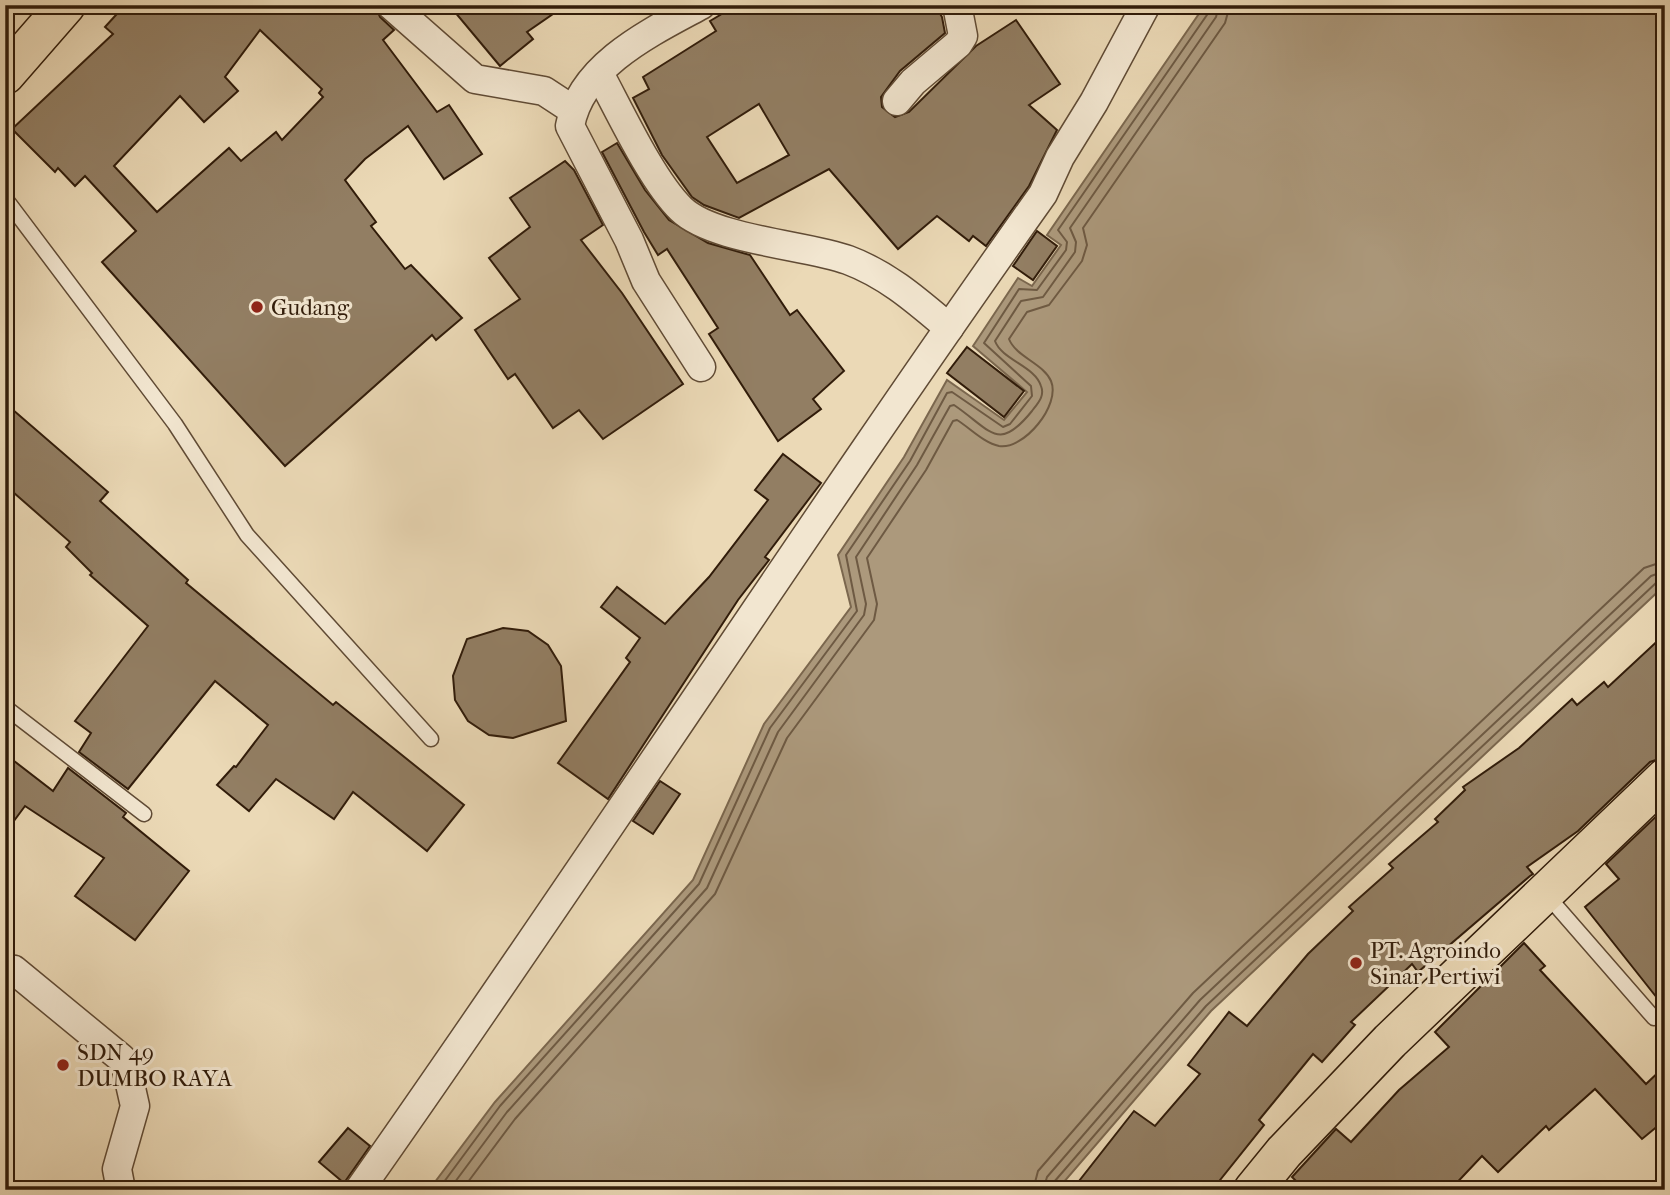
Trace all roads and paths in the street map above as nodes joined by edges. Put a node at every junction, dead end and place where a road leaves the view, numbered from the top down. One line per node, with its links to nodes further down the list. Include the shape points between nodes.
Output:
1 (66, 5): 7 (highway)
2 (391, 5): 9 (street, via 475,79 544,91)
3 (701, 5): 6 (street, via 650,33)
4 (957, 5): 8 (street, via 963,36 958,44)
5 (1146, 5): 11 (street, via 1043,194)
6 (599, 73): 9 (street); 11 (street, via 651,167 682,210 725,230 846,259 877,272 906,290)
7 (5, 75)
8 (897, 101)
9 (573, 110): 12 (street, via 570,126 646,281)
10 (5, 198): 14 (lane, via 175,424 247,535)
11 (949, 328): 21 (street)
12 (701, 367)
13 (5, 707): 16 (lane)
14 (431, 739)
15 (1665, 778): 17 (highway)
16 (145, 814)
17 (1545, 892): 19 (lane); 22 (highway, via 1390,1041)
18 (5, 974): 20 (street, via 15,970 121,1058 135,1106 117,1169)
19 (1654, 1017)
20 (121, 1190)
21 (359, 1190)
22 (1253, 1190)

